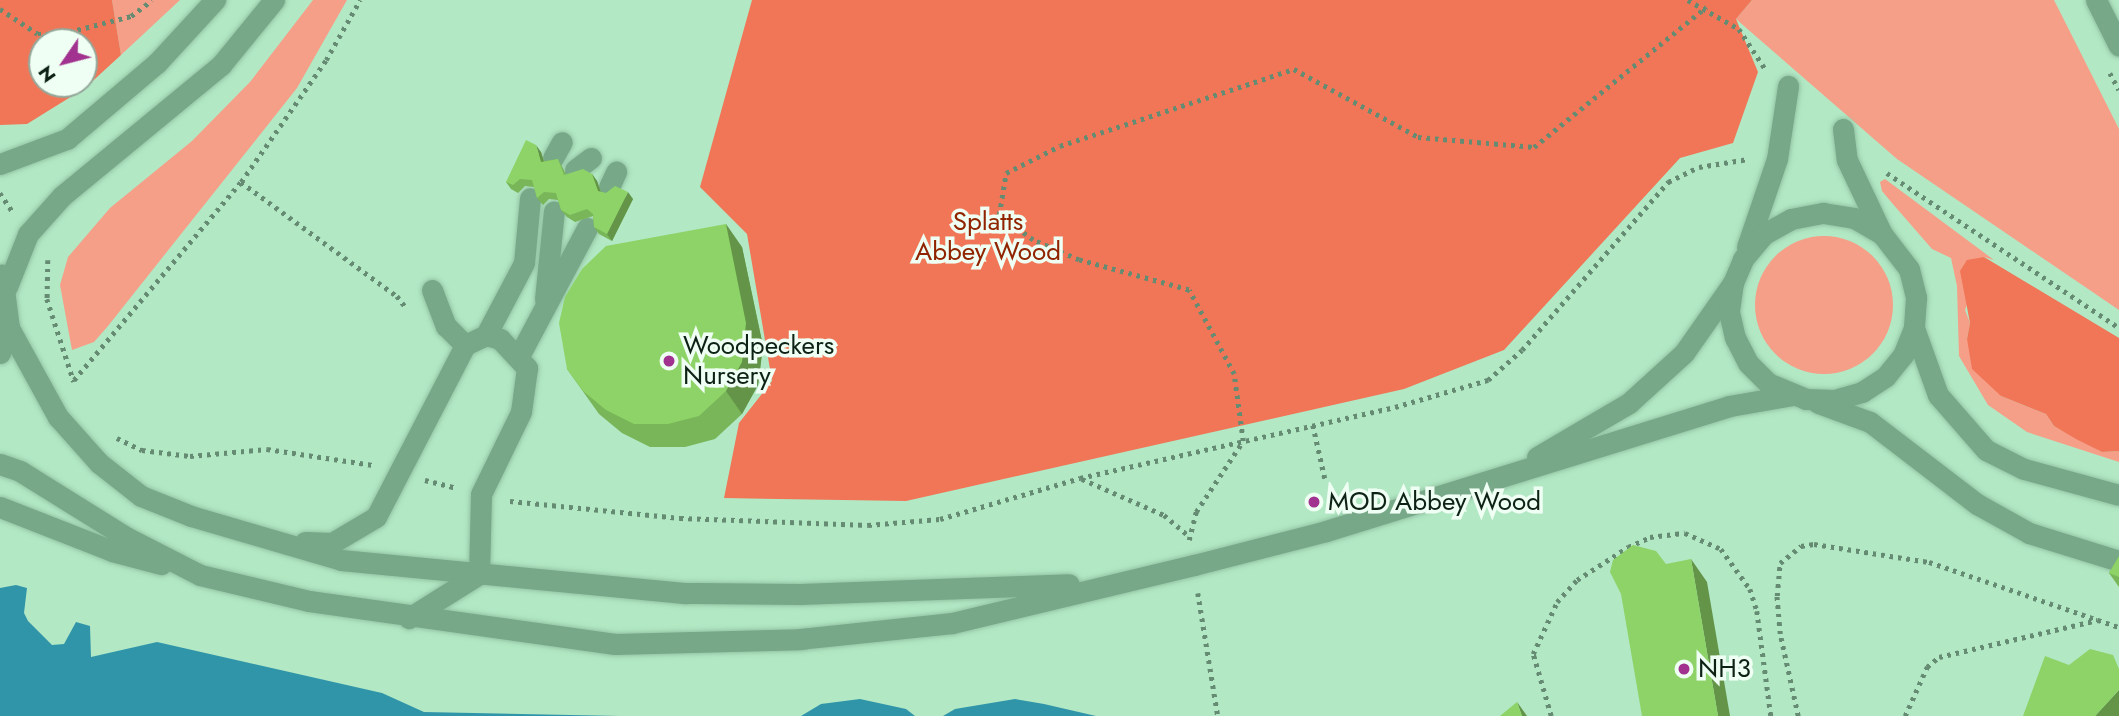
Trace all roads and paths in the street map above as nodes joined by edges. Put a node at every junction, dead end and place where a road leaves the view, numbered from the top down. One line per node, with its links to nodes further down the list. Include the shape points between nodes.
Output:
1 (152, 0): 8 (path, via 131,16 61,34 38,34)
2 (215, 0): 14 (street, via 157,63 67,139)
3 (274, 0): 20 (street, via 221,65 62,196)
4 (360, 0): 15 (path, via 326,60)
5 (1688, 0): 7 (path)
6 (2096, 0): 9 (street)
7 (1706, 8): 10 (path, via 1739,29 1765,69); 40 (path, via 1534,147 1418,137 1294,69 1060,146 1006,173 999,215 1033,240 1079,260 1189,290 1234,374)
8 (0, 9)
9 (2119, 47)
10 (1788, 86): 12 (street)
11 (1843, 130): 13 (street)
12 (1777, 159): 22 (street); 38 (path, via 1699,167 1668,182 1522,350 1488,380)
13 (1847, 160): 21 (street); 30 (path, via 1866,162 1886,173)
14 (0, 164)
15 (241, 182): 27 (path, via 397,296); 35 (path)
16 (0, 193): 20 (path)
17 (530, 198): 31 (street, via 524,262)
18 (554, 211): 26 (street)
19 (587, 228): 26 (street)
20 (28, 234): 23 (street); 35 (path, via 51,264 47,299)
21 (1882, 234): 22 (street, via 1854,218 1823,213 1791,219 1763,234); 29 (street, via 1909,269 1916,298)
22 (1743, 259): 24 (street)
23 (4, 278): 28 (street)
24 (1732, 283): 37 (street, via 1729,311 1735,338 1748,363 1768,383); 45 (street, via 1684,353 1629,403)
25 (432, 290): 32 (street, via 446,326)
26 (544, 309): 34 (street)
27 (410, 312)
28 (9, 328): 33 (street); 51 (street, via 58,417 99,463 141,496)
29 (1914, 328): 37 (street, via 1903,355 1885,377 1843,397); 49 (street, via 1938,395 1986,450 2024,469)
30 (2119, 328)
31 (486, 335): 32 (street); 34 (street, via 500,338)
32 (465, 345): 44 (street)
33 (0, 354)
34 (519, 356): 48 (street, via 527,368 521,412)
35 (73, 380): 36 (path)
36 (77, 389)
37 (1800, 397): 45 (street, via 1729,406); 52 (street, via 1870,422 1977,504 2029,533)
38 (1313, 425): 40 (path); 47 (path)
39 (106, 432): 43 (path, via 142,450 190,456 267,449)
40 (1243, 442): 46 (path); 46 (path, via 1196,512 1188,535 1164,515)
41 (380, 453): 43 (path)
42 (0, 464): 55 (street, via 20,471 126,537)
43 (374, 465): 44 (path)
44 (399, 474): 48 (path); 51 (street, via 376,517 349,537 332,543)
45 (1507, 474): 53 (street, via 1326,531)
46 (1080, 478): 48 (path, via 940,519 868,524 680,518 518,503)
47 (1326, 483)
48 (481, 494): 54 (street)
49 (2119, 495)
50 (0, 508): 55 (street, via 112,551)
51 (291, 545): 54 (street, via 341,560)
52 (2119, 561)
53 (1194, 565): 56 (street); 60 (path)
54 (479, 574): 56 (street, via 598,587 762,594); 57 (street)
55 (200, 575): 57 (street, via 309,601)
56 (1116, 581): 57 (street, via 952,623 800,639 615,644)
57 (409, 618)
58 (2099, 620): 59 (path); 63 (path, via 1929,562 1814,544 1801,546 1780,563 1777,596 1780,634); 64 (path, via 1939,657 1927,667)
59 (2119, 627)
60 (1218, 716)
61 (1551, 716): 62 (path, via 1533,654 1557,602 1577,580 1628,547 1650,537 1685,533 1721,549 1749,589 1758,611)
62 (1771, 716)
63 (1798, 716)
64 (1905, 716)

